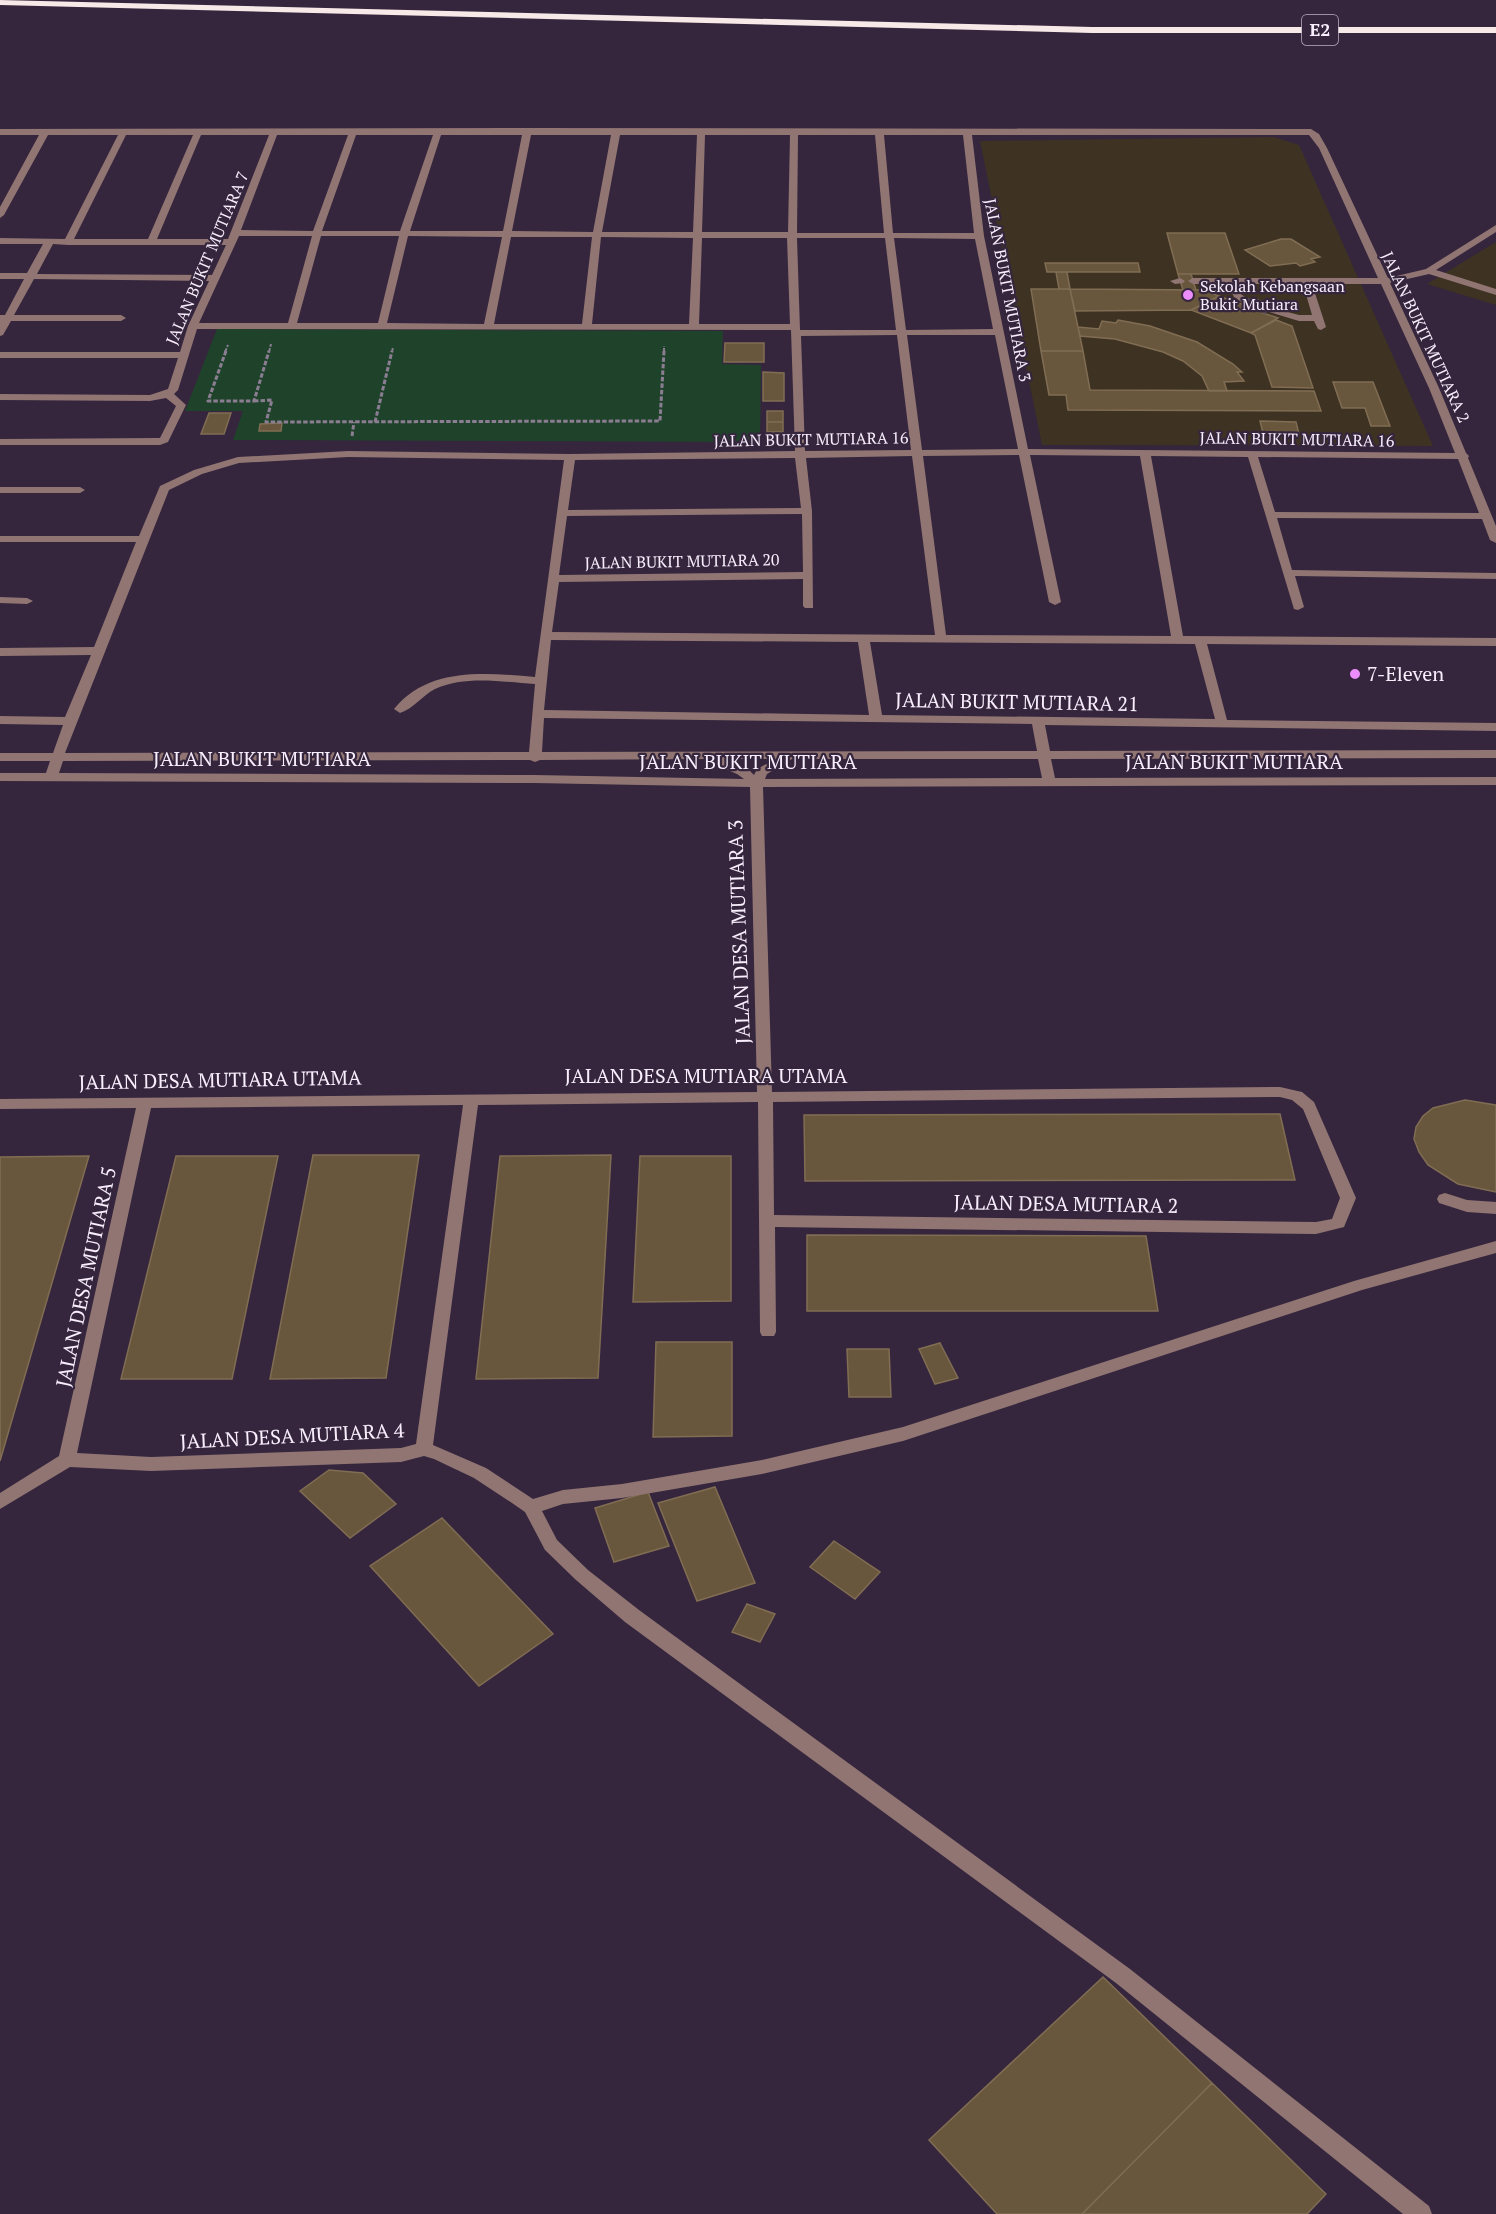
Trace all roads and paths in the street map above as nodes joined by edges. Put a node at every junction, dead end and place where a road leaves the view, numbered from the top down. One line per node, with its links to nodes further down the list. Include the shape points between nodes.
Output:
1 (232, 0): 3 (highway, E2, via 1086,21)
2 (5, 2): 4 (highway, E2, via 1092,30)
3 (1473, 19)
4 (1495, 30)
5 (527, 131): 6 (street); 16 (street); 22 (street)
6 (616, 131): 7 (street); 23 (street)
7 (701, 131): 8 (street); 24 (street)
8 (794, 131): 9 (street); 26 (street)
9 (879, 131): 17 (street); 27 (street)
10 (0, 132): 11 (street)
11 (45, 132): 12 (street); 18 (street)
12 (123, 132): 13 (street); 31 (street)
13 (198, 132): 14 (street); 32 (street)
14 (274, 132): 15 (street); 28 (street, JALAN BUKIT MUTIARA 7)
15 (352, 132): 16 (street); 20 (street)
16 (438, 132): 21 (street)
17 (967, 132): 25 (street, JALAN BUKIT MUTIARA 3); 39 (street, JALAN BUKIT MUTIARA 2, via 1314,134)
18 (0, 215)
19 (1496, 228): 33 (street)
20 (316, 233): 21 (street); 28 (street); 46 (street)
21 (404, 234): 22 (street); 47 (street)
22 (506, 234): 23 (street); 48 (street)
23 (597, 235): 24 (street); 49 (street)
24 (697, 236): 26 (street); 51 (street)
25 (979, 236): 27 (street); 53 (street, JALAN BUKIT MUTIARA 3)
26 (792, 237): 27 (street); 52 (street)
27 (889, 237): 55 (street)
28 (233, 238): 32 (street); 36 (street, JALAN BUKIT MUTIARA 7)
29 (0, 241): 30 (street)
30 (49, 242): 31 (street); 35 (street)
31 (68, 242): 32 (street)
32 (151, 242)
33 (1429, 271): 39 (street); 41 (street)
34 (0, 276): 35 (street)
35 (30, 277): 36 (street); 44 (street)
36 (215, 278): 50 (street, JALAN BUKIT MUTIARA 7)
37 (1193, 281): 38 (street)
38 (1232, 281): 40 (street); 42 (street)
39 (1383, 281): 40 (street); 72 (street, JALAN BUKIT MUTIARA 2)
40 (1307, 282): 43 (street, via 1319,323)
41 (1496, 292)
42 (1246, 302)
43 (1268, 310)
44 (4, 318): 45 (street); 54 (street)
45 (121, 318)
46 (292, 325): 47 (street); 50 (street)
47 (381, 325): 48 (street)
48 (489, 325): 49 (street)
49 (587, 325): 51 (street)
50 (193, 326): 61 (street, JALAN BUKIT MUTIARA 7)
51 (694, 326): 52 (street)
52 (796, 330): 55 (street); 70 (street)
53 (1000, 332): 55 (street); 67 (street, JALAN BUKIT MUTIARA 3)
54 (0, 333)
55 (901, 333): 68 (street)
56 (231, 336): 64 (path, via 208,401)
57 (272, 341): 64 (path)
58 (394, 341): 65 (path)
59 (665, 341): 65 (path, via 660,421)
60 (0, 355): 61 (street)
61 (182, 355): 62 (street, JALAN BUKIT MUTIARA 7, via 173,390)
62 (168, 394): 63 (street, via 150,398); 66 (street, via 181,405 160,442)
63 (0, 397)
64 (254, 400): 65 (path, via 272,400 266,422)
65 (375, 422)
66 (0, 442)
67 (1024, 452): 68 (street, JALAN BUKIT MUTIARA 16); 69 (street, JALAN BUKIT MUTIARA 16); 89 (street, JALAN BUKIT MUTIARA 3)
68 (915, 453): 70 (street, JALAN BUKIT MUTIARA 16); 94 (street)
69 (1145, 453): 71 (street, JALAN BUKIT MUTIARA 16); 95 (street)
70 (800, 454): 73 (street, JALAN BUKIT MUTIARA 16); 76 (street)
71 (1252, 454): 72 (street, JALAN BUKIT MUTIARA 16); 78 (street)
72 (1464, 456): 79 (street, JALAN BUKIT MUTIARA 2)
73 (570, 457): 77 (street); 81 (street, JALAN BUKIT MUTIARA 16, via 348,454 238,460 164,488)
74 (0, 490): 75 (street)
75 (80, 490)
76 (807, 511): 77 (street); 84 (street)
77 (562, 513): 86 (street)
78 (1271, 515): 79 (street); 83 (street)
79 (1484, 516): 82 (street, JALAN BUKIT MUTIARA 2)
80 (0, 539): 81 (street)
81 (143, 539): 98 (street)
82 (1496, 540)
83 (1290, 573): 85 (street); 91 (street)
84 (809, 575): 86 (street, JALAN BUKIT MUTIARA 20); 90 (street)
85 (1496, 576)
86 (555, 579): 92 (street)
87 (0, 600): 88 (street)
88 (27, 601)
89 (1055, 602)
90 (809, 606)
91 (1298, 607)
92 (545, 636): 93 (street); 100 (street)
93 (863, 638): 94 (street); 103 (street)
94 (941, 639): 95 (street)
95 (1178, 640): 96 (street)
96 (1200, 641): 97 (street); 107 (street)
97 (1496, 642)
98 (98, 651): 99 (street); 105 (street)
99 (0, 652)
100 (542, 681): 101 (street, via 460,676 410,697); 102 (street)
101 (400, 709)
102 (537, 714): 103 (street, JALAN BUKIT MUTIARA 21); 115 (street)
103 (876, 719): 106 (street, JALAN BUKIT MUTIARA 21)
104 (0, 720): 105 (street)
105 (70, 721): 114 (street)
106 (1038, 721): 107 (street, JALAN BUKIT MUTIARA 21); 110 (street)
107 (1222, 724): 108 (street, JALAN BUKIT MUTIARA 21)
108 (1496, 727)
109 (1496, 754): 110 (street, JALAN BUKIT MUTIARA)
110 (1042, 755): 112 (street, JALAN BUKIT MUTIARA); 120 (street)
111 (700, 756): 112 (street, JALAN BUKIT MUTIARA); 115 (street, JALAN BUKIT MUTIARA); 119 (street, via 724,762)
112 (793, 756): 119 (street, via 762,771)
113 (0, 757): 114 (street, JALAN BUKIT MUTIARA)
114 (58, 757): 115 (street, JALAN BUKIT MUTIARA); 117 (street)
115 (535, 758)
116 (0, 777): 117 (street, JALAN BUKIT MUTIARA)
117 (51, 777): 119 (street, JALAN BUKIT MUTIARA)
118 (1496, 781): 120 (street, JALAN BUKIT MUTIARA)
119 (756, 783): 120 (street, JALAN BUKIT MUTIARA); 121 (street, JALAN DESA MUTIARA 3)
120 (1049, 783)
121 (765, 1097): 122 (street, JALAN DESA MUTIARA UTAMA); 125 (street, JALAN DESA MUTIARA UTAMA, via 1280,1092 1297,1096 1309,1106); 128 (street, JALAN DESA MUTIARA 3)
122 (471, 1098): 123 (street, JALAN DESA MUTIARA UTAMA); 131 (street, JALAN DESA MUTIARA 4)
123 (145, 1102): 124 (street, JALAN DESA MUTIARA UTAMA); 132 (street, JALAN DESA MUTIARA 5)
124 (0, 1104)
125 (1347, 1198): 128 (street, JALAN DESA MUTIARA 2, via 1338,1223 1316,1228)
126 (1445, 1199): 127 (street, via 1467,1206)
127 (1496, 1208)
128 (766, 1221): 130 (street, JALAN DESA MUTIARA 3)
129 (1496, 1247): 134 (street, via 1360,1285 903,1434 762,1467 563,1497)
130 (768, 1332)
131 (424, 1449): 132 (street, JALAN DESA MUTIARA 4, via 401,1455 151,1464); 134 (street, via 486,1474)
132 (67, 1460): 133 (street)
133 (0, 1502)
134 (531, 1507): 135 (street, via 551,1545 632,1616 1123,1976)
135 (1420, 2214)

